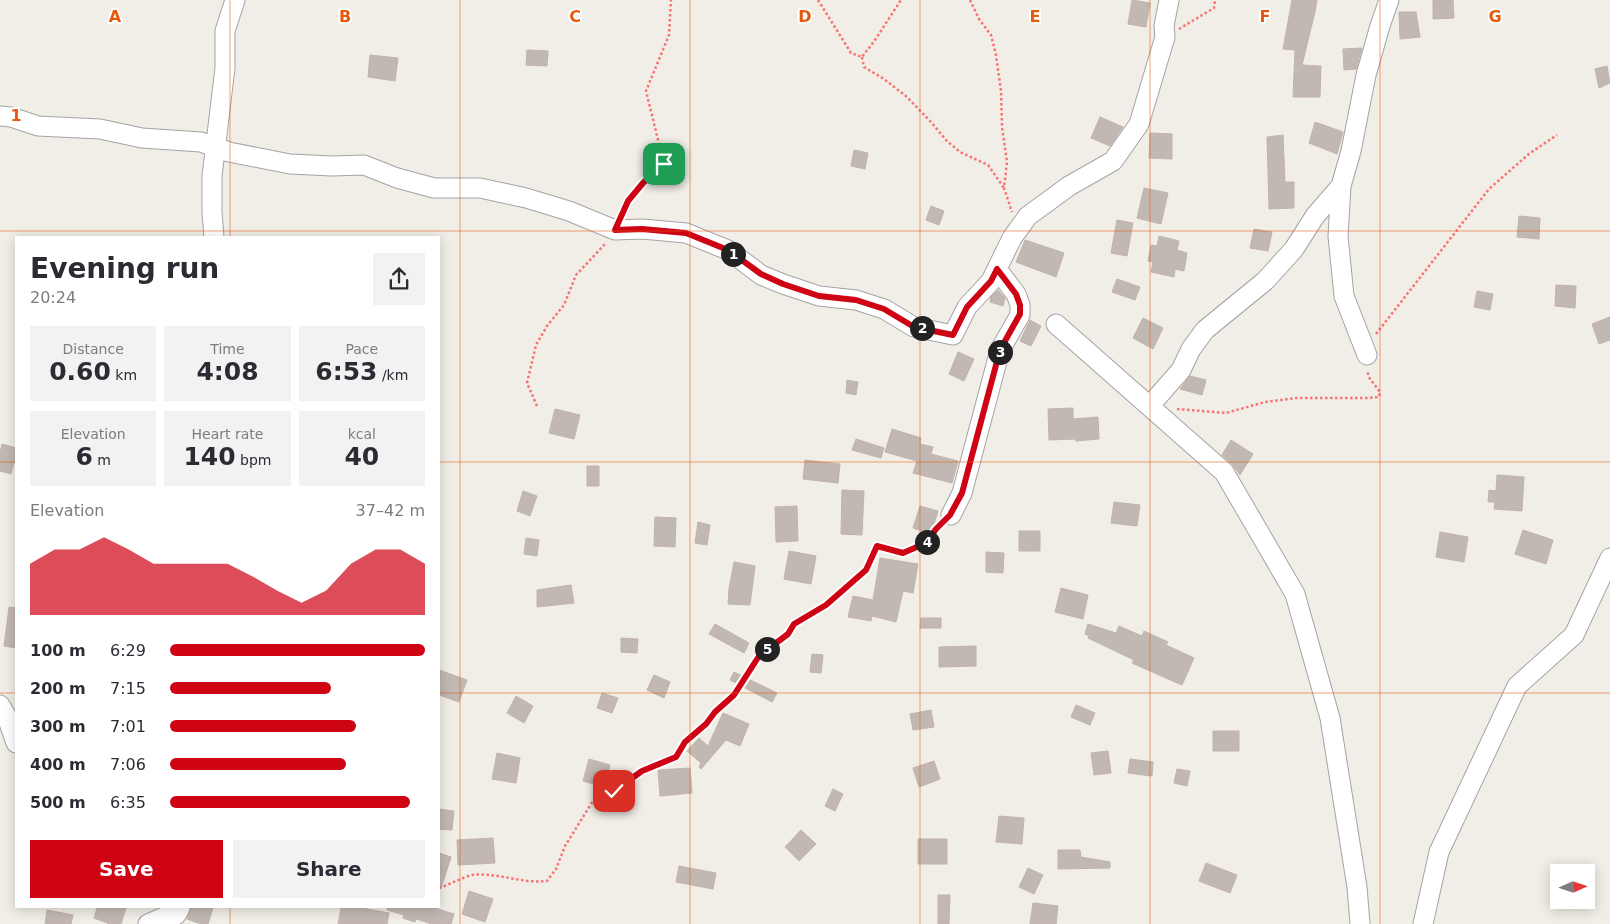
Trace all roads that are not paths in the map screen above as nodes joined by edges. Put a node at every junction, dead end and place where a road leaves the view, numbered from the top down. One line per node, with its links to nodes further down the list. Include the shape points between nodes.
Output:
1 (235, 0): 5 (street, via 225,31 225,68)
2 (1169, 0): 8 (street, via 1165,36 1139,124 1113,161 1069,186 1028,216)
3 (1389, 0): 6 (street, via 1366,75)
4 (0, 116): 5 (street, via 38,126 100,129 142,138 201,142)
5 (216, 148): 7 (street, via 212,185); 8 (street, via 290,164 364,164 397,178 434,188 480,188 526,198 569,210 615,230 686,233 728,250 761,274 783,284 819,296 856,300 884,309 914,327 953,335 967,307 991,281)
6 (1341, 186): 10 (street, via 1338,236 1344,296); 11 (street, via 1315,216 1294,249 1265,281 1205,330 1181,370)
7 (214, 236)
8 (997, 269): 12 (street, via 1016,294 1020,314 1000,350 962,493)
9 (1056, 324): 19 (street, via 1224,472 1295,594 1330,718)
10 (1368, 355)
11 (1153, 402)
12 (950, 515)
13 (1610, 558): 20 (street, via 1574,635 1517,686 1439,852)
14 (0, 705): 15 (street)
15 (15, 740)
16 (156, 908): 17 (street)
17 (178, 911): 18 (street)
18 (148, 924)
19 (1360, 924)
20 (1423, 924)

